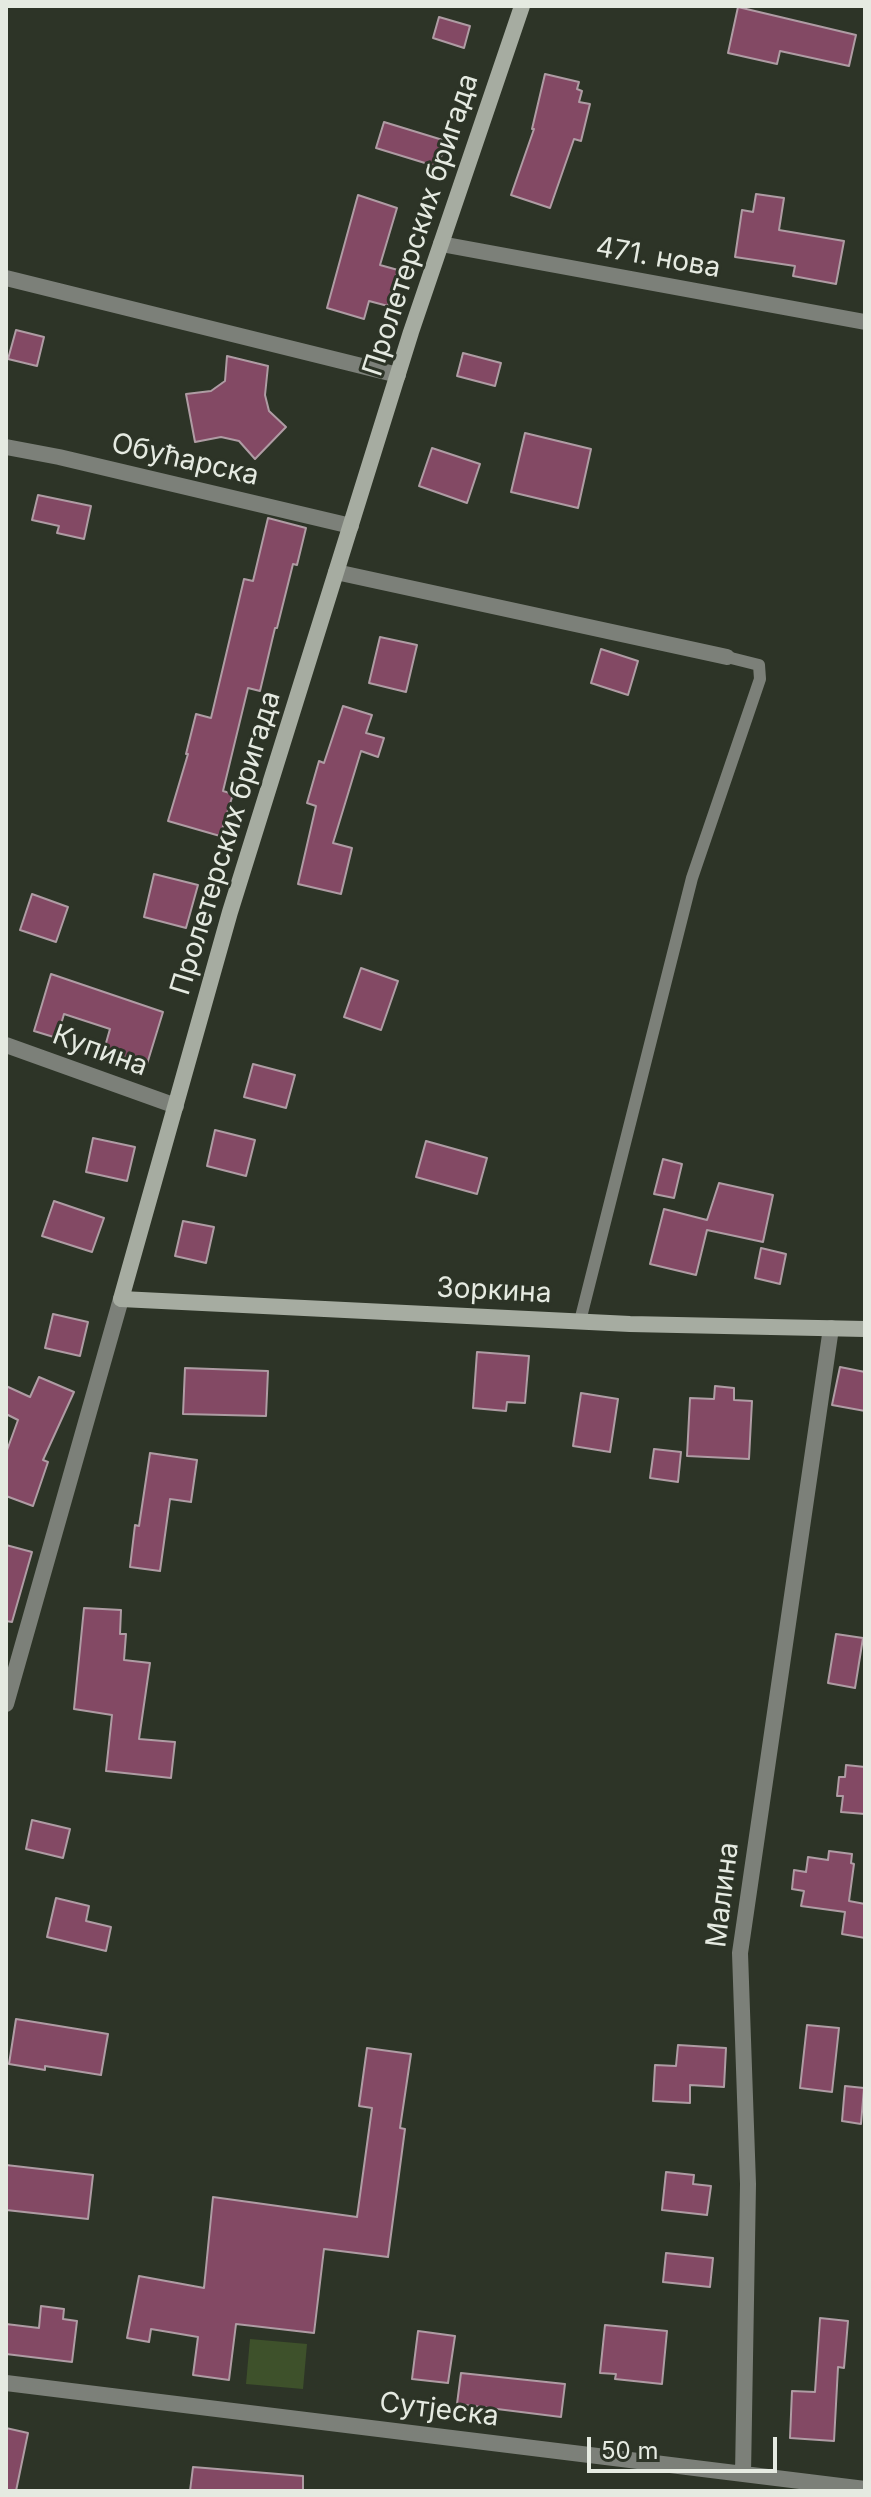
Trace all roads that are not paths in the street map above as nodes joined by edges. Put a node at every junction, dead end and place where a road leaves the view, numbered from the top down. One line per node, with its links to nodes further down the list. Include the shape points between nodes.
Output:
1 (522, 6): 2 (street, Пролетерских бригада)
2 (441, 244): 4 (street, 471. нова); 5 (street, Пролетерских бригада)
3 (6, 278): 5 (street)
4 (865, 322)
5 (398, 375): 7 (street, Пролетерских бригада)
6 (6, 447): 7 (street, Обућарска)
7 (351, 526): 8 (street, Пролетерских бригада)
8 (336, 572): 9 (street); 11 (street, Пролетерских бригада)
9 (727, 657): 13 (lane, via 759,665 760,679 692,878)
10 (6, 1045): 11 (street, Купина)
11 (176, 1106): 12 (street, Пролетерских бригада)
12 (121, 1299): 13 (street, Зоркина); 16 (street, Пролетерских бригада)
13 (580, 1321): 14 (street, Зоркина)
14 (831, 1328): 15 (street, Зоркина); 18 (street, Малина, via 740,1953 748,2184)
15 (865, 1329)
16 (6, 1704)
17 (6, 2383): 18 (street, Сутјеска)
18 (743, 2474): 19 (street, Сутјеска)
19 (865, 2489)

